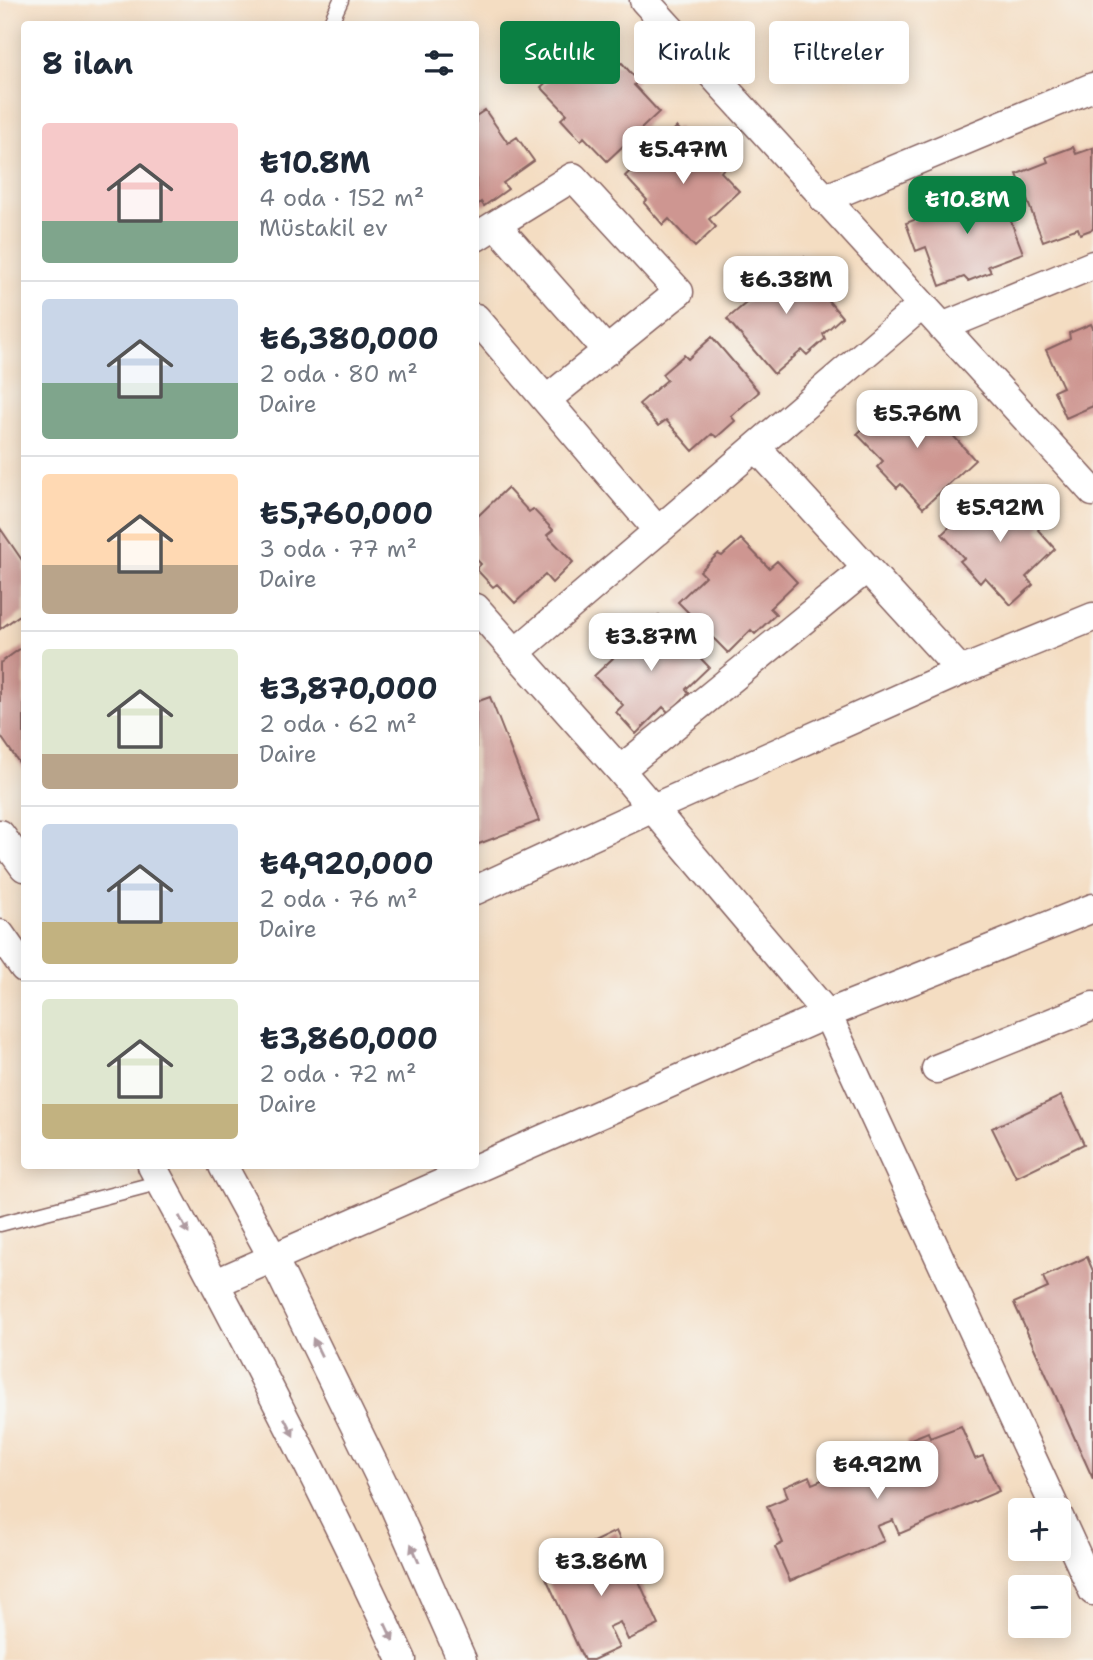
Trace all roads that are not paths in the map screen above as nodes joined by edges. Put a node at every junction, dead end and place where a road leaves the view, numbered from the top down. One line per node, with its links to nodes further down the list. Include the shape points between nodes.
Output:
1 (341, 0): 3 (lane)
2 (643, 0): 5 (street)
3 (331, 21)
4 (1093, 87): 5 (street)
5 (824, 199): 8 (street)
6 (486, 231): 11 (street); 11 (street, via 573,177 679,292)
7 (1093, 265): 10 (street)
8 (922, 305): 10 (street); 13 (street)
9 (479, 322): 12 (street)
10 (942, 327): 14 (street)
11 (607, 351): 12 (street)
12 (546, 400): 15 (street)
13 (756, 447): 15 (street); 16 (street)
14 (1093, 492)
15 (658, 531): 19 (street)
16 (867, 568): 20 (street); 21 (street)
17 (479, 611): 19 (street)
18 (1093, 618): 20 (street)
19 (515, 653): 21 (street)
20 (961, 671): 22 (street)
21 (620, 771): 22 (street)
22 (651, 809): 25 (street); 30 (street)
23 (0, 834): 24 (street)
24 (21, 863)
25 (479, 889)
26 (1093, 908): 30 (street)
27 (0, 934): 28 (street)
28 (21, 964)
29 (1093, 1006): 31 (street)
30 (827, 1014): 32 (street); 39 (street)
31 (936, 1069)
32 (479, 1167)
33 (225, 1169): 37 (street)
34 (475, 1169): 37 (street)
35 (157, 1174): 36 (lane); 38 (street, one-way to 38)
36 (0, 1224)
37 (273, 1258): 38 (street); 43 (street, one-way to 37, via 394,1506)
38 (216, 1283): 42 (street, one-way to 42)
39 (1050, 1498)
40 (1071, 1543): 41 (street)
41 (1093, 1591)
42 (402, 1660)
43 (462, 1660)

